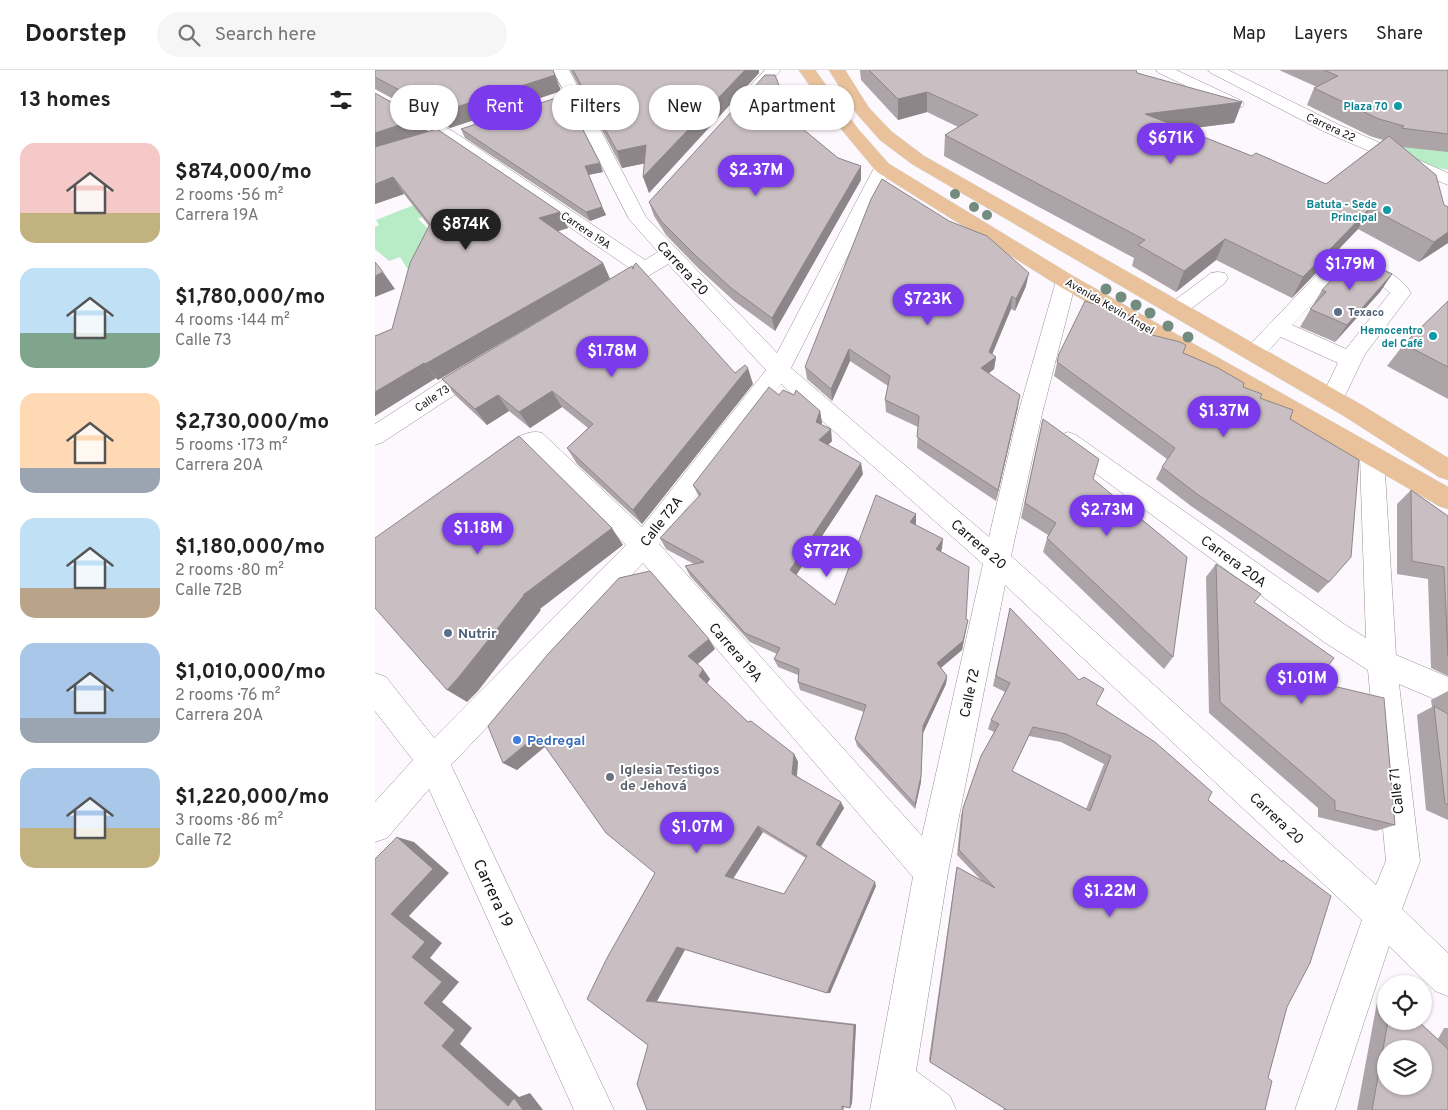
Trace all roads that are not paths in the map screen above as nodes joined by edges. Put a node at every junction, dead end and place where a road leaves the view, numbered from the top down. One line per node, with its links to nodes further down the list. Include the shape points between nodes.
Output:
1 (561, 70): 17 (street, Carrera 20, via 564,97)
2 (773, 70): 7 (street)
3 (807, 70): 13 (main road, Avenida Kevin Ángel, via 839,117)
4 (837, 70): 22 (main road, via 863,110 886,136 919,160)
5 (1164, 70): 9 (street)
6 (1216, 70): 14 (street, Carrera 22, via 1331,128)
7 (759, 85)
8 (375, 94): 11 (street, Carrera 19A)
9 (1236, 104)
10 (466, 130): 11 (street)
11 (448, 136): 12 (street); 18 (street, Carrera 19A)
12 (430, 142)
13 (883, 168): 20 (main road, Avenida Kevin Ángel); 27 (street, Calle 72A)
14 (1426, 170): 15 (street); 16 (street, Carrera 22)
15 (1448, 175)
16 (1448, 180)
17 (670, 254): 18 (street); 27 (street, Carrera 20)
18 (645, 269): 21 (street)
19 (1218, 278): 22 (street)
20 (1066, 281): 29 (street, Calle 72); 31 (main road, Avenida Kevin Ángel)
21 (593, 300)
22 (1177, 309): 24 (main road)
23 (1279, 327): 24 (street); 26 (street); 26 (street, via 1335,268 1349,265 1378,275 1396,285 1401,292)
24 (1253, 352): 28 (main road)
25 (499, 356): 30 (street, Calle 73)
26 (1351, 360): 28 (street)
27 (779, 370): 35 (street, Calle 72A); 36 (street, Carrera 20)
28 (1333, 398): 32 (main road)
29 (1030, 414): 36 (street, Calle 72); 37 (street, Carrera 20A, via 1335,633)
30 (375, 436)
31 (1372, 457): 34 (main road, Avenida Kevin Ángel); 37 (street, Calle 71)
32 (1448, 470)
33 (478, 479): 35 (street, Carrera 19A, via 534,440)
34 (1448, 500)
35 (643, 545): 40 (street, Calle 72A); 42 (street, Carrera 19A)
36 (997, 560): 42 (street, Calle 72); 43 (street, Carrera 20)
37 (1382, 663): 39 (street, Carrera 20A); 43 (street, Calle 71, via 1403,861)
38 (375, 687): 40 (street, Carrera 19)
39 (1448, 691)
40 (433, 761): 41 (street, Calle 72A); 46 (street, Carrera 19)
41 (375, 826)
42 (931, 872): 45 (street, Calle 72)
43 (1382, 914): 44 (street, Carrera 20); 48 (street, Calle 71)
44 (1448, 978)
45 (892, 1094): 47 (street)
46 (594, 1110)
47 (935, 1110)
48 (1315, 1110)

